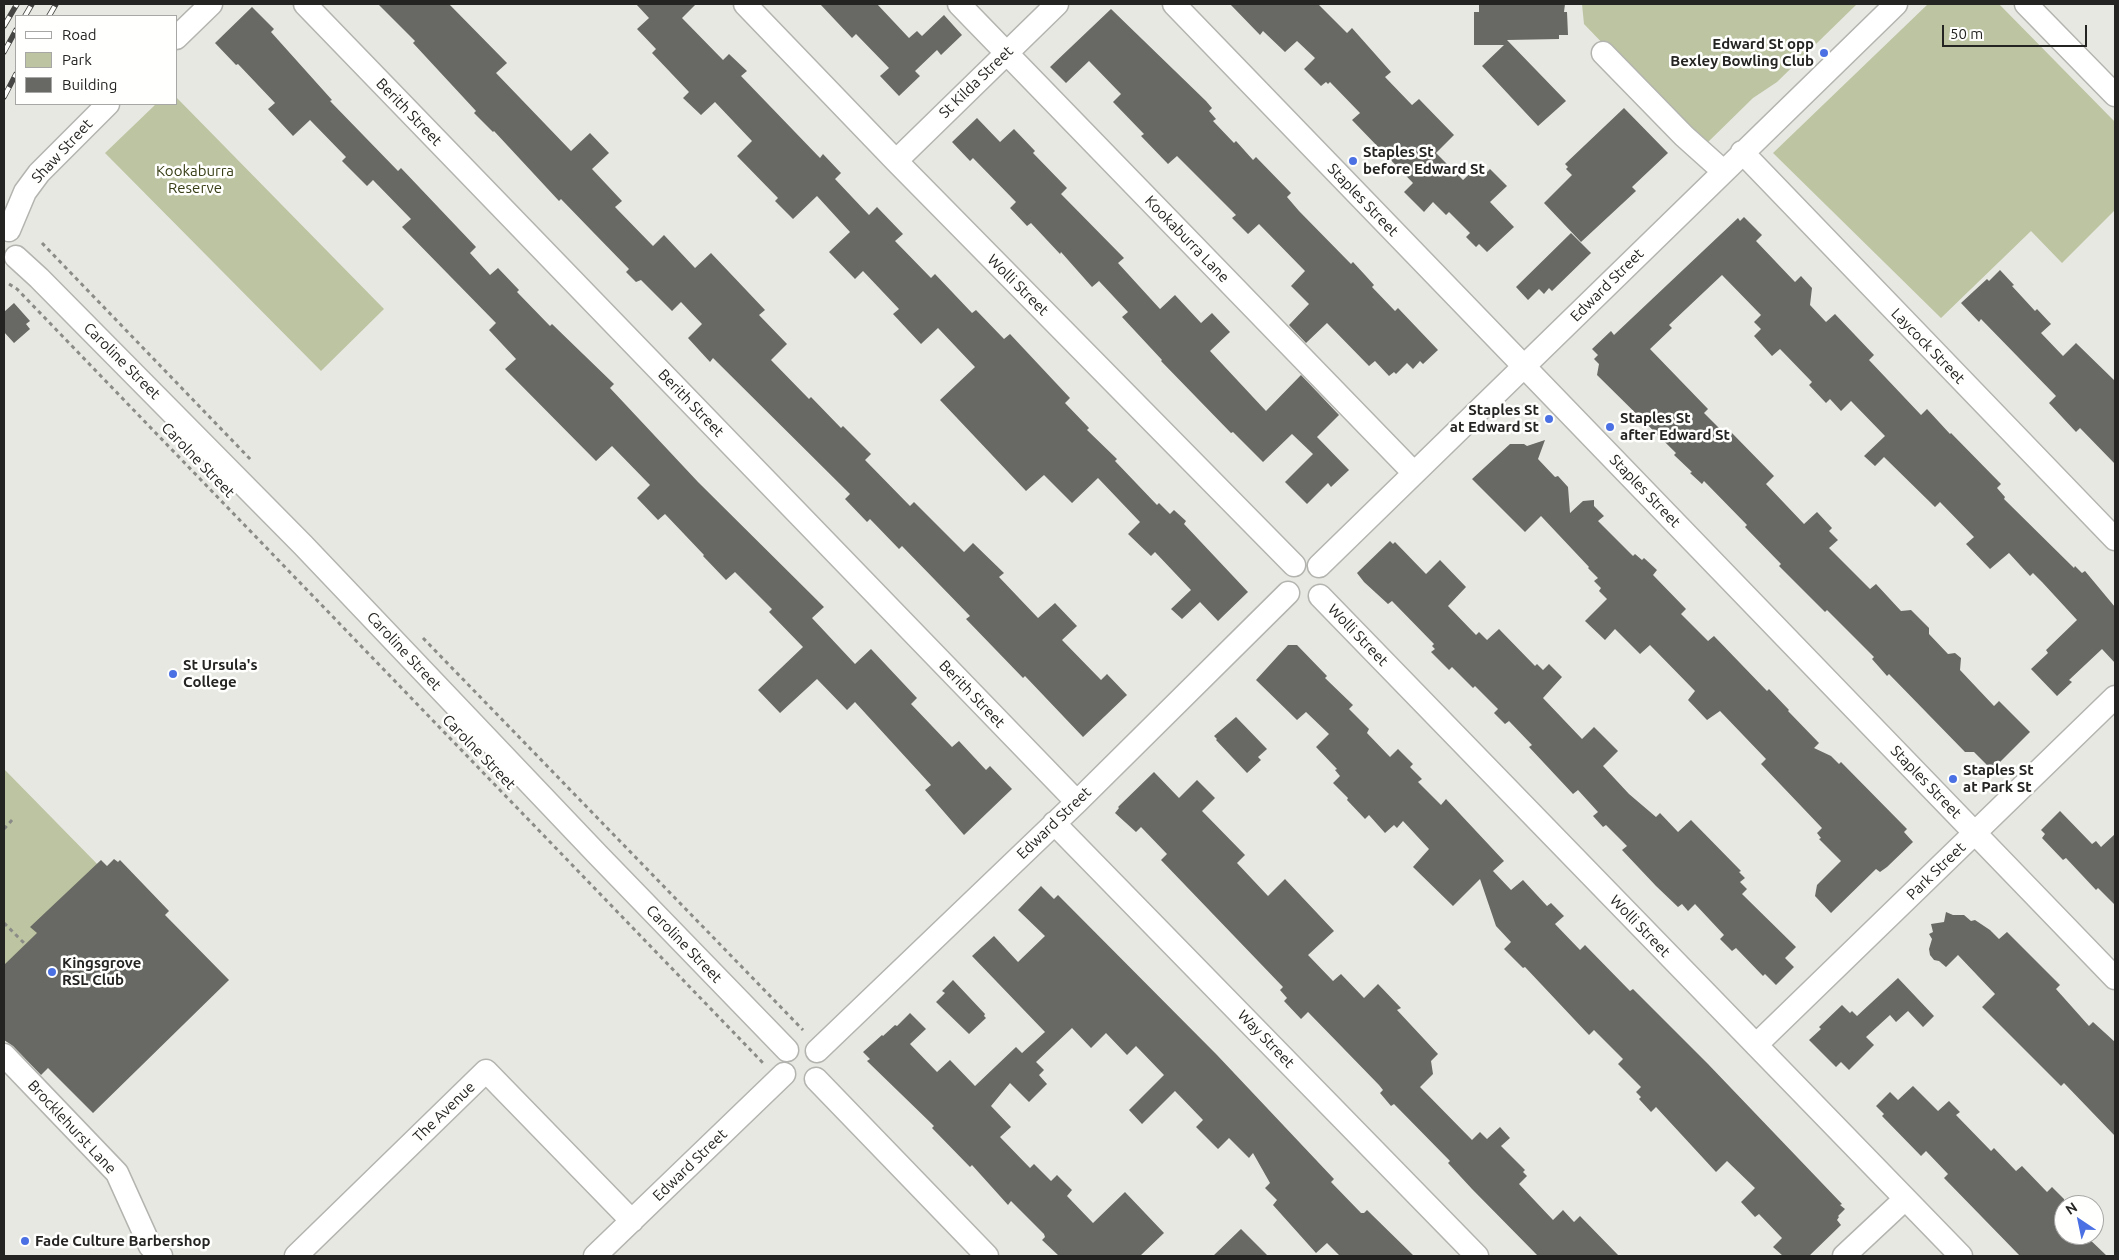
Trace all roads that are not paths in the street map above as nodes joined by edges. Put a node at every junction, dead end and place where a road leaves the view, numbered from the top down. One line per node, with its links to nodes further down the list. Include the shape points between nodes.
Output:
1 (211, 4): 9 (street)
2 (305, 4): 27 (street, Berith Street)
3 (745, 4): 15 (street, Wolli Street)
4 (959, 4): 10 (street, Kookaburra Lane)
5 (1057, 4): 10 (street, St Kilda Street)
6 (1174, 4): 19 (street, Staples Street)
7 (1896, 4): 14 (street, Edward Street)
8 (2026, 4): 12 (street)
9 (178, 36)
10 (1006, 52): 15 (street, St Kilda Street); 20 (street, Kookaburra Lane)
11 (1603, 53): 16 (street)
12 (2115, 95)
13 (107, 105): 17 (street, Shaw Street, via 39,173)
14 (1742, 152): 16 (street, Edward Street); 21 (street, Laycock Street)
15 (896, 161): 22 (street, Wolli Street)
16 (1723, 171): 19 (street, Edward Street)
17 (6, 229): 18 (street, via 19,245)
18 (10, 269): 32 (street, Caroline Street, via 39,278 303,545)
19 (1524, 366): 20 (street, Edward Street); 29 (street, Staples Street)
20 (1414, 473): 23 (street, Edward Street)
21 (2115, 539)
22 (1294, 565): 23 (street, via 1306,561); 24 (street, via 1286,575)
23 (1319, 566): 25 (street, via 1326,584)
24 (1288, 593): 25 (street, via 1304,602); 27 (street, Edward Street)
25 (1320, 596): 31 (street, Wolli Street)
26 (2115, 697): 29 (street, Park Street)
27 (1077, 802): 28 (street, Edward Street)
28 (1054, 823): 33 (street, Edward Street); 43 (street, Way Street)
29 (1975, 833): 30 (street, Staples Street); 31 (street, Park Street)
30 (2115, 978)
31 (1756, 1046): 37 (street, Wolli Street)
32 (787, 1050): 33 (street, via 806,1044); 35 (street, via 782,1062)
33 (817, 1051): 36 (street, via 822,1065)
34 (4, 1055): 40 (street, Brocklehurst Lane, via 117,1173 150,1246)
35 (784, 1074): 36 (street, via 799,1084); 38 (street, Edward Street)
36 (816, 1079): 39 (street)
37 (1905, 1199): 44 (street); 45 (street, Wolli Street)
38 (632, 1220): 41 (street, The Avenue, via 486,1071); 42 (street, Edward Street)
39 (978, 1253)
40 (161, 1256)
41 (296, 1256)
42 (595, 1256)
43 (1478, 1256)
44 (1844, 1256)
45 (1961, 1256)

